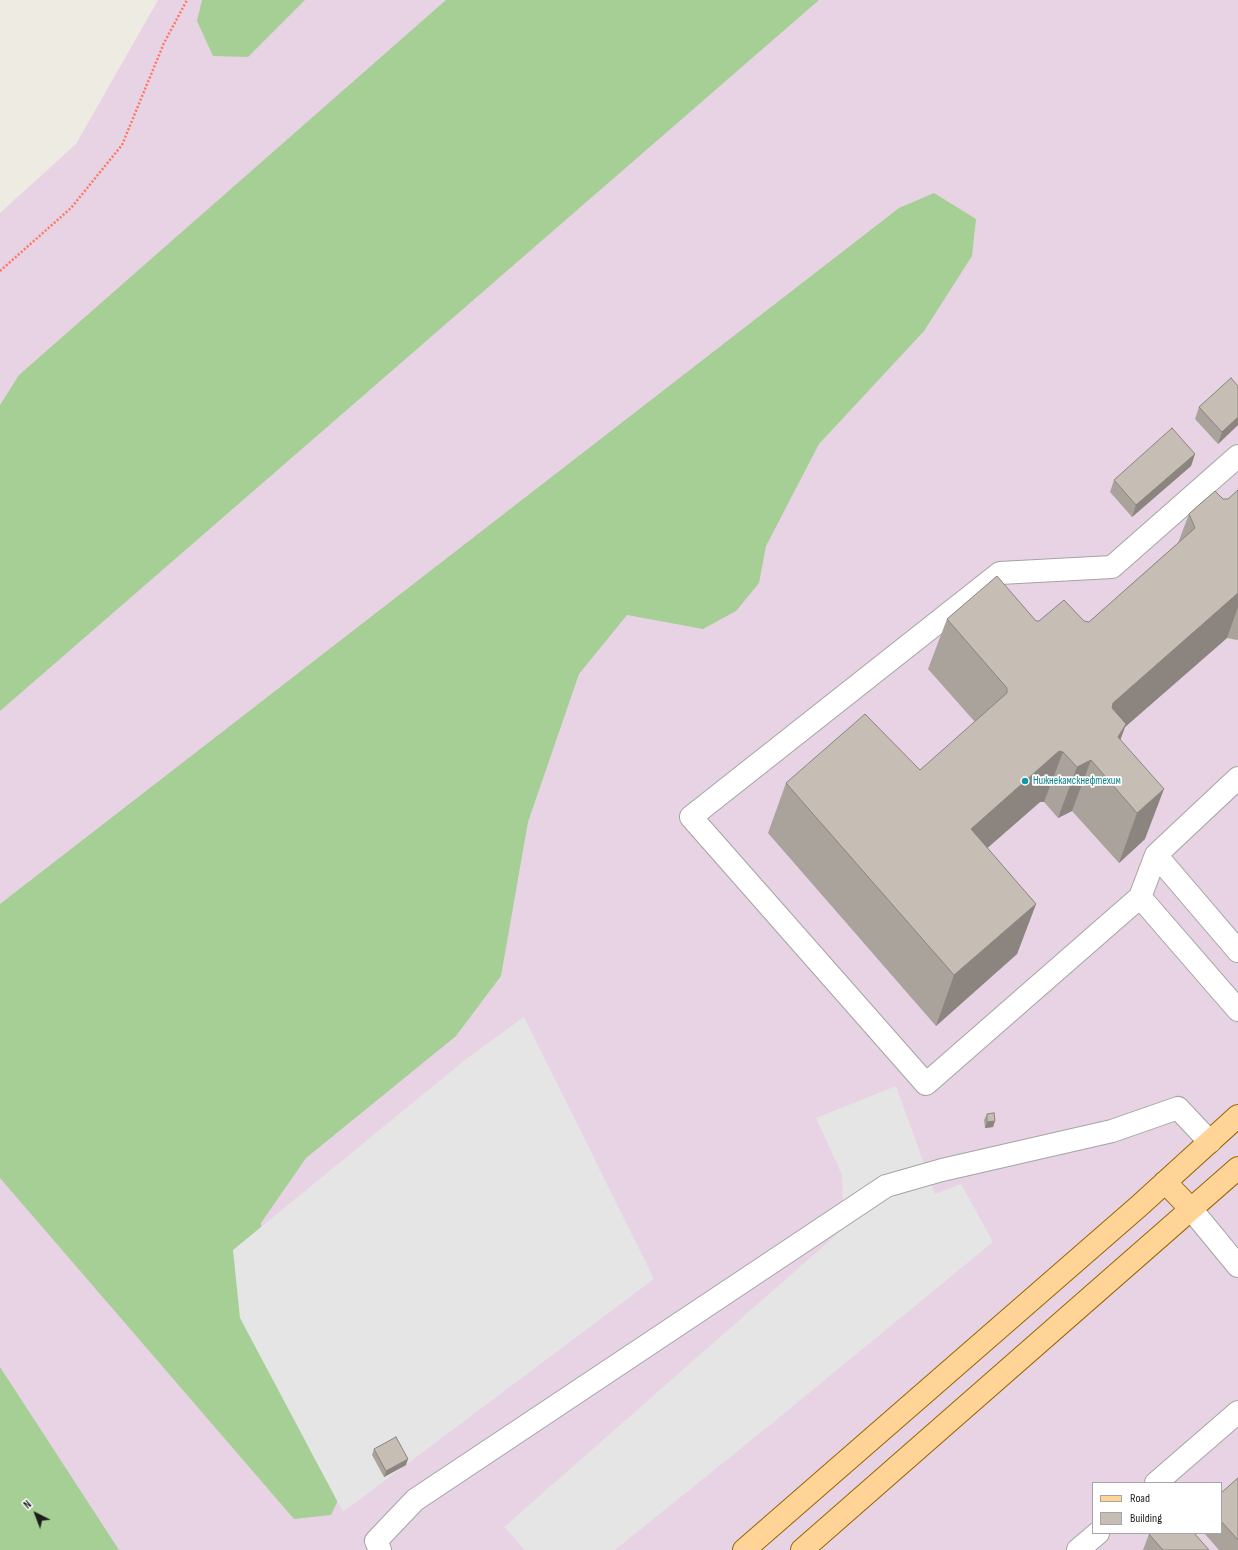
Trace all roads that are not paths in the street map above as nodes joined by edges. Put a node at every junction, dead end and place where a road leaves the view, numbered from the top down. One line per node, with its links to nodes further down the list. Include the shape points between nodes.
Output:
1 (1238, 456): 4 (lane, via 1112,567 1000,573 691,817 926,1084)
2 (1238, 778): 3 (lane)
3 (1156, 854): 4 (lane); 5 (lane)
4 (1140, 897): 6 (lane)
5 (1238, 951)
6 (1238, 1010)
7 (1238, 1116): 8 (main road)
8 (1210, 1142): 10 (main road); 16 (lane, via 1178,1108 1112,1131 942,1170 886,1186 415,1500 376,1541)
9 (1238, 1168): 11 (main road)
10 (1165, 1182): 11 (main road); 17 (main road)
11 (1191, 1209): 12 (lane); 18 (main road)
12 (1238, 1266)
13 (1238, 1412): 14 (lane)
14 (1157, 1482)
15 (1097, 1534): 19 (lane)
16 (380, 1550)
17 (744, 1550)
18 (802, 1550)
19 (1078, 1550)

